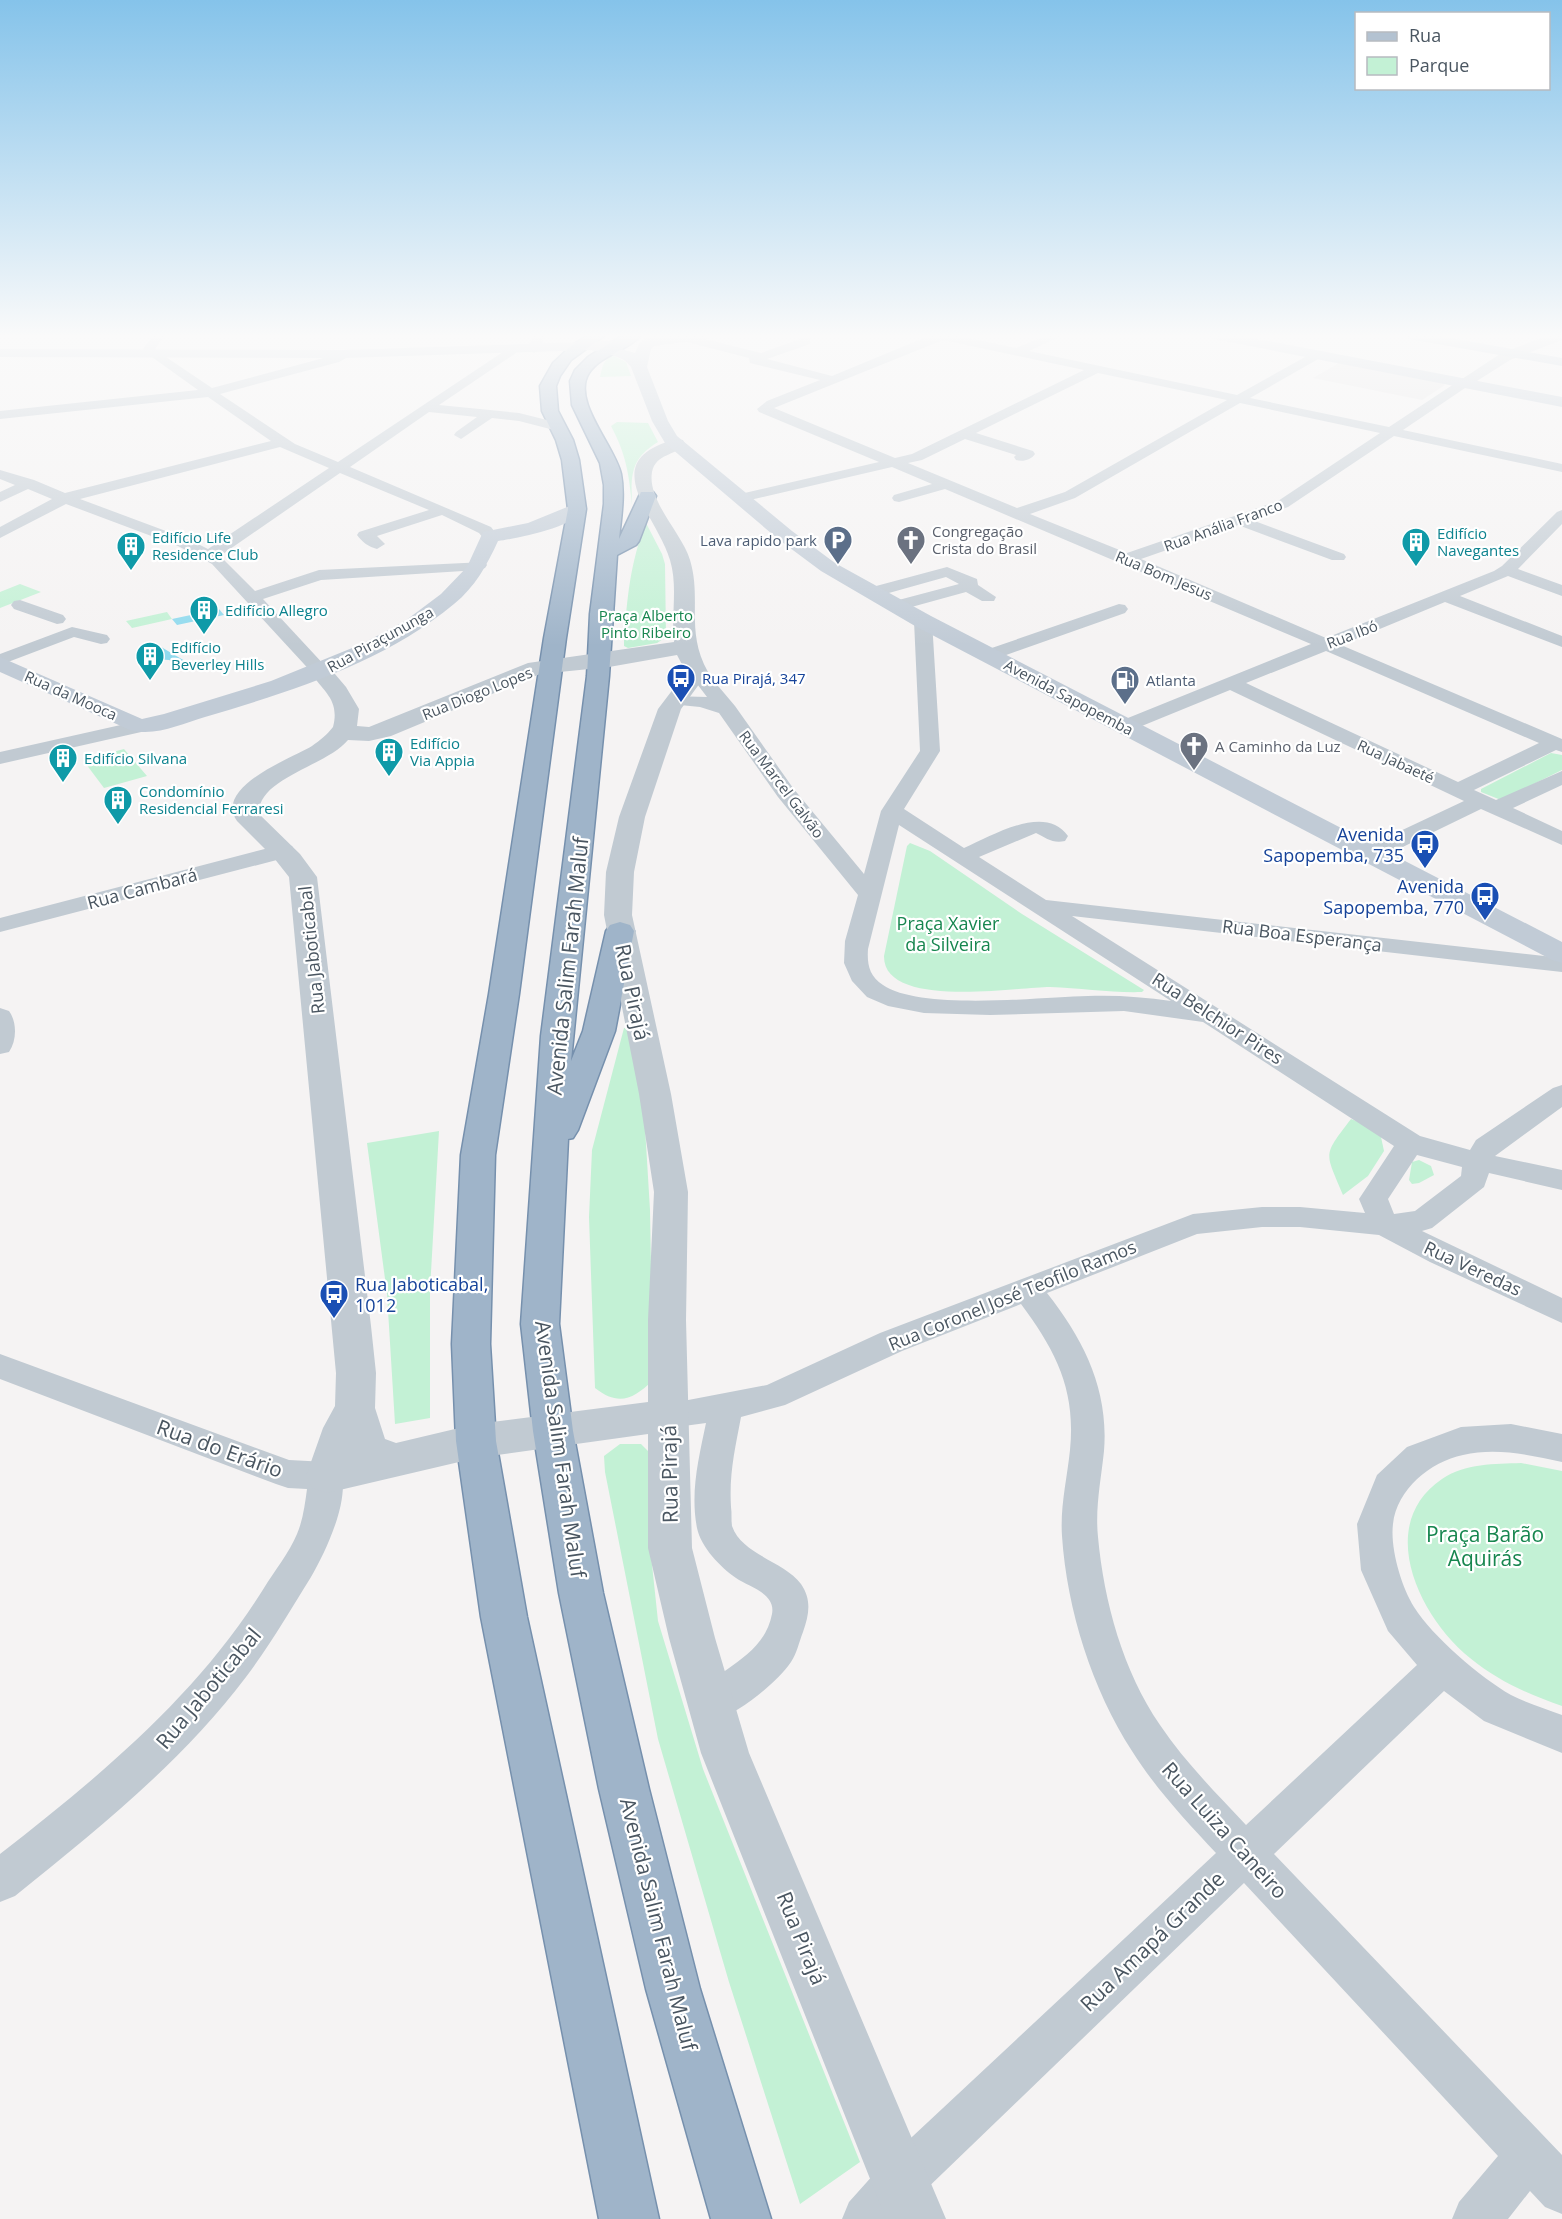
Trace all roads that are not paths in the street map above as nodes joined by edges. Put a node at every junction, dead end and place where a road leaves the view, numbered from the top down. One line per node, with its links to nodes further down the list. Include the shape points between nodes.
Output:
1 (277, 439): 12 (street)
2 (382, 439): 16 (street)
3 (564, 439): 26 (highway)
4 (597, 439): 34 (highway, Avenida Salim Farah Maluf, via 612,475)
5 (673, 439): 13 (main road, Avenida Sapopemba)
6 (837, 439): 15 (street, Rua Bom Jesus)
7 (955, 439): 15 (street)
8 (979, 439): 14 (street, via 1028,454)
9 (1169, 439): 28 (street, via 1070,495)
10 (1380, 439): 30 (street, Rua Anália Franco, via 1290,500)
11 (1426, 439): 17 (street)
12 (282, 442): 16 (street); 23 (street)
13 (677, 444): 21 (street, via 657,452 646,465); 24 (main road, Avenida Sapopemba)
14 (1021, 457)
15 (897, 463): 20 (street, Rua Bom Jesus); 24 (street)
16 (338, 468): 27 (street); 35 (street)
17 (1562, 468)
18 (0, 474): 19 (street)
19 (28, 483): 22 (street); 23 (street)
20 (947, 484): 25 (street); 28 (street, Rua Bom Jesus)
21 (646, 496): 34 (highway, via 629,541); 55 (street, via 674,542 680,560)
22 (0, 498)
23 (65, 498): 31 (street); 35 (street)
24 (741, 498): 42 (main road, Avenida Sapopemba, via 828,567)
25 (899, 498)
26 (577, 508): 32 (main road, via 559,519); 60 (highway)
27 (443, 510): 32 (street); 33 (street, via 366,534)
28 (1017, 513): 37 (street, Rua Bom Jesus)
29 (1562, 515): 39 (street, Rua Ibó)
30 (1241, 520): 36 (street); 37 (street, Rua Anália Franco)
31 (0, 533)
32 (490, 536): 38 (main road, Rua Piraçununga)
33 (377, 544)
34 (607, 552): 58 (highway, Avenida Salim Farah Maluf)
35 (210, 555): 43 (street)
36 (1338, 557)
37 (1126, 559): 54 (street, Rua Bom Jesus)
38 (478, 565): 43 (street, via 319,575); 61 (main road, Rua Piraçununga, via 459,588 431,611)
39 (1506, 570): 41 (street); 45 (street, Rua Ibó)
40 (971, 583): 42 (street, via 947,572)
41 (1562, 591)
42 (871, 593): 46 (main road, Avenida Sapopemba)
43 (252, 597): 61 (street)
44 (988, 597): 46 (street, via 966,587)
45 (1446, 597): 53 (street); 54 (street, Rua Ibó)
46 (897, 606): 50 (main road, Avenida Sapopemba)
47 (19, 609): 49 (street)
48 (1119, 609): 57 (street)
49 (57, 619)
50 (923, 621): 51 (main road, Avenida Sapopemba); 56 (street)
51 (951, 635): 56 (street); 57 (main road, Avenida Sapopemba)
52 (101, 639): 59 (street, via 72,632)
53 (1562, 642)
54 (1326, 644): 63 (street, Rua Ibó); 69 (street, Rua Bom Jesus)
55 (684, 647): 58 (street, Rua Diogo Lopes); 62 (street)
56 (925, 648): 76 (street, via 930,751)
57 (989, 655): 67 (main road, Avenida Sapopemba)
58 (598, 661): 60 (street, Rua Diogo Lopes); 93 (highway, Avenida Salim Farah Maluf, via 557,1036)
59 (0, 662): 66 (main road, Rua da Mooca)
60 (552, 665): 68 (street, Rua Diogo Lopes, via 383,731); 104 (highway, via 478,1155 471,1344)
61 (321, 672): 66 (main road, Rua Piraçununga); 68 (street, via 345,704 348,714)
62 (697, 672): 64 (street, Rua Pirajá); 65 (street, Rua Marcel Galvão)
63 (1230, 683): 67 (street, Rua Ibó); 74 (street, Rua Jabaeté)
64 (677, 700): 65 (street, via 708,703); 85 (street, Rua Pirajá, via 663,725 632,817 620,873)
65 (728, 711): 82 (street, Rua Marcel Galvão, via 759,758)
66 (143, 726): 70 (street, Rua Piraçununga)
67 (1125, 726): 80 (main road, Avenida Sapopemba)
68 (343, 733): 79 (street, Rua Jaboticabal, via 314,755 259,786 247,801 246,816)
69 (1558, 744): 74 (street)
70 (53, 746): 71 (street); 72 (street, Rua Piraçununga)
71 (0, 750)
72 (0, 758)
73 (1562, 777): 75 (street)
74 (1458, 790): 75 (street, Rua Jabaeté)
75 (1488, 805): 78 (street, Rua Jabaeté); 80 (street)
76 (892, 811): 81 (street, Rua Belchior Pires); 82 (street)
77 (1057, 836): 81 (street, via 1034,827)
78 (1562, 839)
79 (284, 851): 84 (street, Rua Cambará); 101 (street, Rua Jaboticabal, via 303,877 352,1326)
80 (1370, 854): 86 (main road, Avenida Sapopemba)
81 (963, 855): 83 (street, Rua Belchior Pires)
82 (869, 894): 89 (street, via 854,962 861,978 877,992 900,1000 938,1005 1112,1003 1152,1005)
83 (1042, 905): 87 (street, Rua Boa Esperança); 89 (street, Rua Belchior Pires)
84 (0, 925)
85 (620, 930): 93 (highway, via 599,1031); 102 (street, Rua Pirajá, via 671,1191)
86 (1562, 954)
87 (1562, 965)
88 (0, 1016): 90 (street)
89 (1215, 1017): 92 (street, Rua Belchior Pires)
90 (0, 1046)
91 (1562, 1094): 94 (street, via 1486,1147)
92 (1410, 1143): 94 (street, Rua Belchior Pires); 96 (street, via 1373,1199)
93 (549, 1162): 103 (highway, Avenida Salim Farah Maluf, via 540,1324)
94 (1477, 1163): 95 (street, Rua Belchior Pires); 96 (street, via 1474,1180 1422,1221)
95 (1562, 1180)
96 (1385, 1225): 97 (street, Rua Coronel José Teofilo Ramos, via 1300,1217 1193,1224); 98 (street, Rua Veredas)
97 (1027, 1289): 100 (street, Rua Coronel José Teofilo Ramos, via 891,1342 773,1396); 111 (street, Rua Luiza Caneiro, via 1058,1328 1078,1366 1083,1385 1087,1445 1080,1534 1098,1630 1117,1683 1141,1730 1160,1756 1186,1791)
98 (1562, 1311)
99 (0, 1366): 107 (street, Rua do Erário, via 288,1474)
100 (726, 1407): 102 (street, Rua Coronel José Teofilo Ramos); 109 (street, via 712,1478 715,1529 729,1551 775,1581 789,1597 791,1613 778,1649 755,1673)
101 (355, 1408): 106 (street, Rua Jaboticabal, via 364,1444 371,1452); 107 (street, Rua Jaboticabal, via 343,1428)
102 (669, 1415): 103 (street, Rua Coronel José Teofilo Ramos); 109 (street, Rua Pirajá, via 670,1548)
103 (554, 1431): 104 (street, Rua do Erário); 117 (highway, Avenida Salim Farah Maluf, via 581,1593 624,1789 673,1989)
104 (476, 1441): 106 (street, Rua do Erário); 116 (highway, via 504,1617)
105 (1562, 1448): 108 (street, via 1511,1438 1461,1441 1419,1457 1389,1485 1375,1524 1379,1570 1401,1619)
106 (397, 1460): 107 (street, Rua do Erário)
107 (327, 1476): 112 (street, Rua Jaboticabal, via 315,1533 271,1613 226,1674 159,1748)
108 (1442, 1667): 110 (street, via 1498,1708); 111 (street, Rua Amapá Grande)
109 (712, 1705): 115 (street, Rua Pirajá, via 725,1752)
110 (1562, 1734)
111 (1244, 1854): 113 (street, Rua Luiza Caneiro); 115 (street, Rua Amapá Grande)
112 (0, 1881)
113 (1529, 2156): 114 (street, Rua Luiza Caneiro); 119 (street)
114 (1562, 2190)
115 (908, 2200): 118 (street, Rua Amapá Grande)
116 (629, 2219)
117 (741, 2219)
118 (866, 2219)
119 (1476, 2219)

